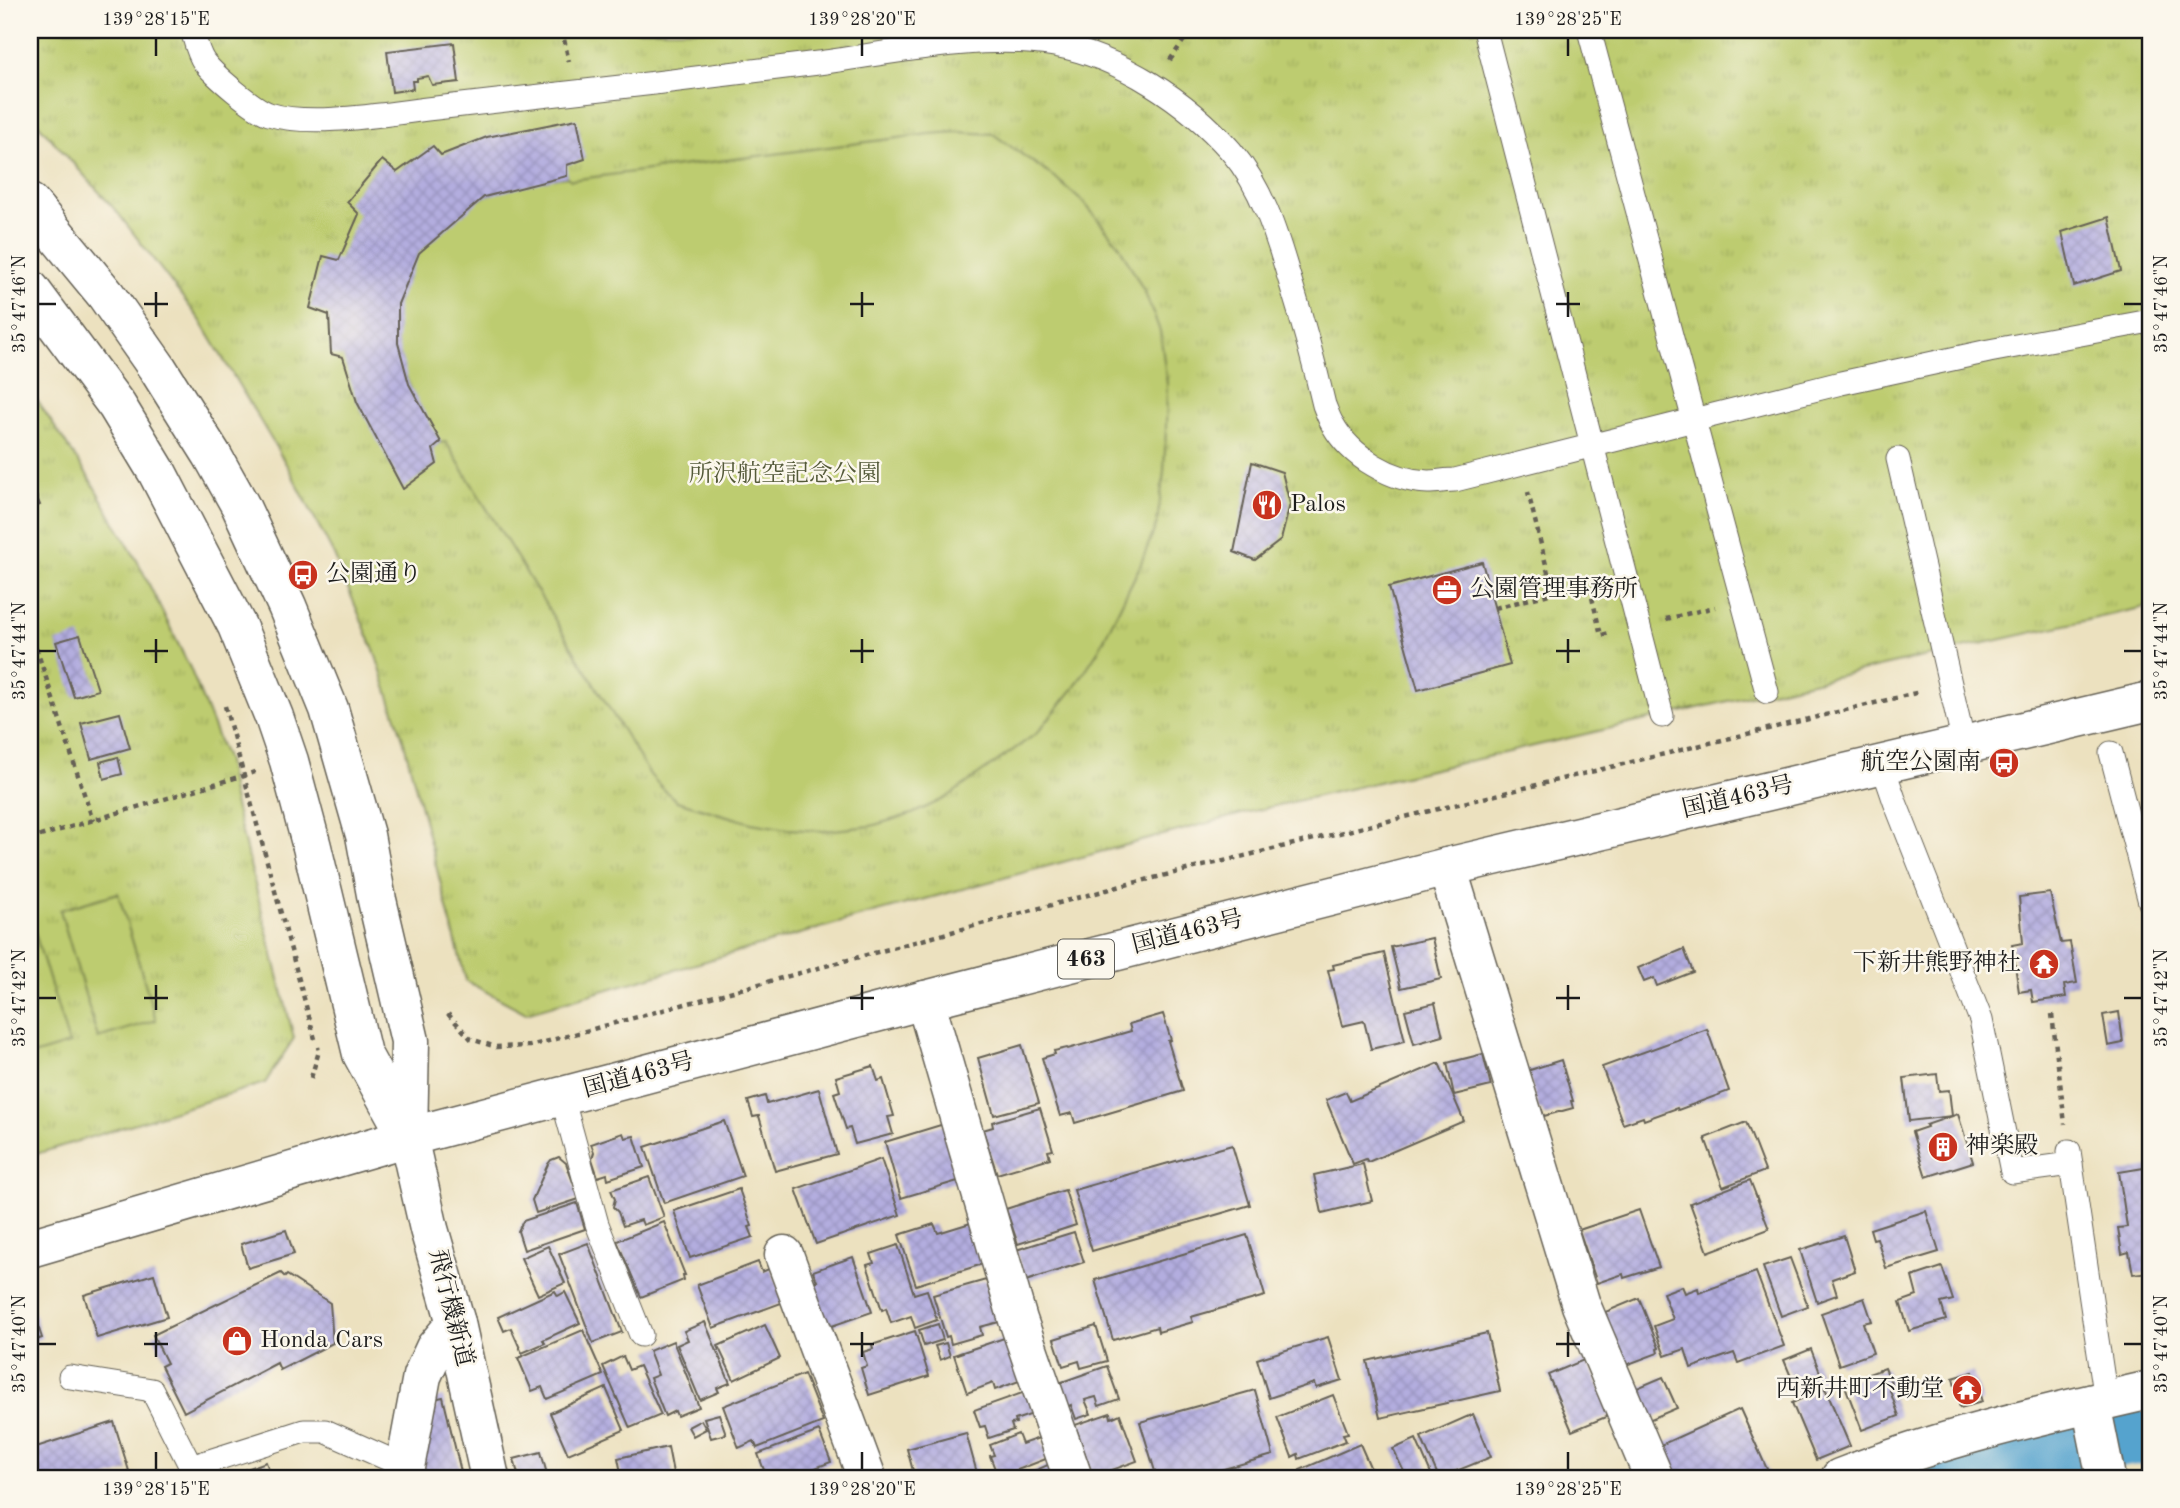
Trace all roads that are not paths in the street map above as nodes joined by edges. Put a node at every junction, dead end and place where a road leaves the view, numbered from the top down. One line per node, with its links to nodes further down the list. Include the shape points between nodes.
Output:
1 (192, 30): 8 (lane, via 202,60 238,93 267,114 301,121 577,93 996,41 1054,45 1104,60 1153,83 1232,152 1257,188 1278,240 1324,405 1347,442 1378,468 1426,482 1455,480)
2 (1485, 30): 8 (lane)
3 (1589, 30): 7 (lane)
4 (30, 203): 20 (main road, via 106,295 158,369 240,505 293,619 329,709 365,835 410,1041)
5 (30, 289): 20 (main road, via 117,406 157,472 237,626 289,761 362,1055)
6 (2150, 321): 7 (lane, via 1922,365)
7 (1693, 421): 8 (lane); 10 (lane)
8 (1592, 446): 12 (lane)
9 (1898, 459): 13 (lane)
10 (1767, 692)
11 (2150, 701): 13 (main road, 国道463号 / 463)
12 (1662, 716)
13 (1964, 744): 15 (main road, 国道463号 / 463)
14 (2111, 752): 17 (lane)
15 (1882, 764): 16 (main road, 国道463号 / 463); 27 (lane, via 1981,1020 2011,1172 2070,1156)
16 (1447, 867): 18 (main road, 国道463号 / 463); 33 (main road, via 1580,1305)
17 (2150, 902)
18 (925, 1000): 19 (main road, 国道463号 / 463); 32 (main road, via 1018,1320)
19 (562, 1097): 20 (main road, 国道463号 / 463); 24 (lane, via 597,1224)
20 (408, 1138): 21 (main road, 国道463号 / 463); 23 (main road, 飛行機新道)
21 (30, 1248)
22 (783, 1255): 31 (main road)
23 (456, 1323): 28 (main road, via 435,1348 422,1376); 30 (main road, 飛行機新道)
24 (641, 1335)
25 (70, 1377): 28 (lane, via 152,1390 191,1467 315,1429)
26 (2150, 1390): 27 (main road)
27 (2097, 1408): 29 (main road); 34 (main road, via 1959,1436)
28 (404, 1472)
29 (2106, 1475)
30 (490, 1478)
31 (867, 1478)
32 (1073, 1478)
33 (1654, 1478)
34 (1840, 1478)

